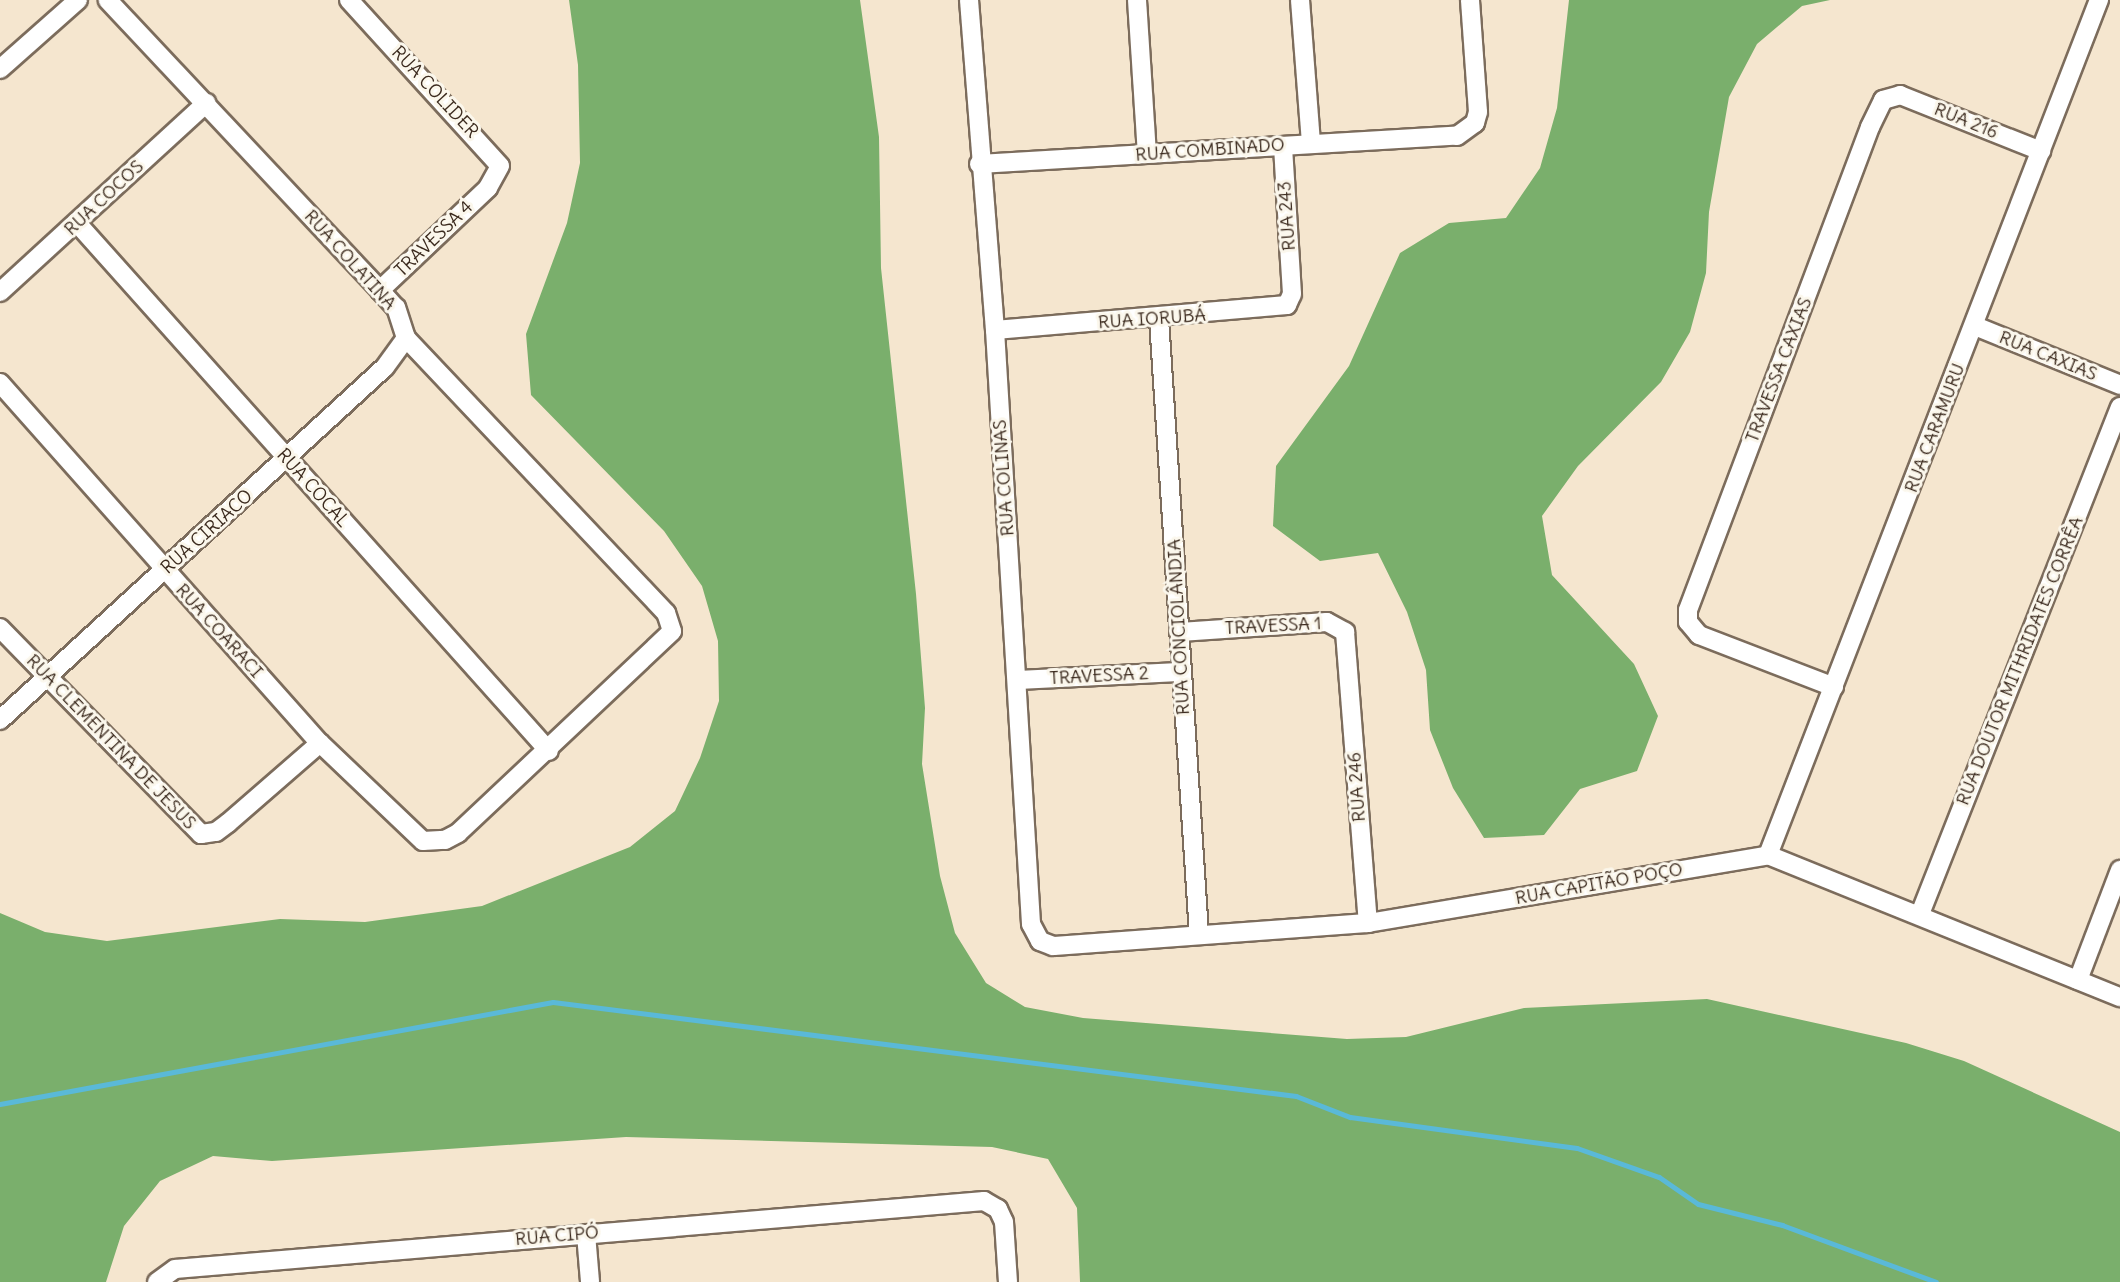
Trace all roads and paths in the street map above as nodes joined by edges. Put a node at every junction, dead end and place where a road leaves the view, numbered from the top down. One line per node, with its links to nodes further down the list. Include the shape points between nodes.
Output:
1 (78, 0): 9 (street)
2 (108, 0): 11 (street, RUA COLATINA)
3 (349, 0): 17 (street, RUA COLIDER, via 492,153 500,172)
4 (969, 0): 16 (street, RUA COLINAS)
5 (1137, 0): 15 (street)
6 (1300, 0): 12 (street)
7 (1470, 0): 12 (street, RUA COMBINADO, via 1478,112 1469,130 1442,138)
8 (2099, 0): 14 (street, RUA CARAMURU)
9 (0, 69)
10 (1890, 96): 14 (street, RUA 216, via 1900,95); 38 (street, TRAVESSA CAXIAS, via 1874,119 1688,610 1690,627 1709,640)
11 (206, 103): 18 (street, RUA COCOS); 20 (street, RUA COLATINA)
12 (1311, 142): 13 (street, RUA COMBINADO)
13 (1283, 146): 15 (street, RUA COMBINADO); 19 (street, RUA 243)
14 (2041, 151): 23 (street, RUA CARAMURU)
15 (1147, 154): 16 (street, RUA COMBINADO)
16 (979, 164): 24 (street, RUA COLINAS)
17 (488, 188): 20 (street, TRAVESSA 4)
18 (77, 223): 21 (street, RUA COCOS); 30 (street, RUA COCAL)
19 (1292, 285): 22 (street, RUA IORUBÁ, via 1291,300 1281,308)
20 (380, 290): 25 (street, RUA COLATINA, via 396,308)
21 (0, 292)
22 (1159, 319): 24 (street, RUA IORUBÁ); 33 (street, RUA CONCIOLÂNDIA)
23 (1975, 326): 27 (street, RUA CAXIAS); 38 (street, RUA CARAMURU)
24 (995, 330): 37 (street, RUA COLINAS)
25 (406, 338): 30 (street, RUA CIRIACO, via 385,367); 41 (street, RUA COLATINA, via 666,612 672,631 655,652)
26 (0, 383): 28 (street, RUA COARACI)
27 (2120, 385)
28 (6, 403): 31 (street, RUA COARACI)
29 (2120, 407): 44 (street, RUA DOUTOR MITHRIDATES CORRÊA)
30 (287, 459): 31 (street, RUA CIRIACO); 41 (street, RUA COCAL)
31 (164, 571): 36 (street, RUA CIRIACO); 40 (street, RUA COARACI)
32 (0, 628): 36 (street, RUA CLEMENTINA DE JESUS)
33 (1180, 632): 34 (street, TRAVESSA 1, via 1327,622 1345,632); 35 (street, RUA CONCIOLÂNDIA)
34 (1347, 650): 45 (street, RUA 246)
35 (1180, 672): 37 (street, TRAVESSA 2); 46 (street, RUA CONCIOLÂNDIA)
36 (47, 678): 39 (street, RUA CIRIACO); 40 (street, RUA CLEMENTINA DE JESUS, via 194,830 208,835)
37 (1017, 680): 47 (street, RUA COLINAS, via 1031,924 1036,937)
38 (1834, 687): 42 (street, RUA CARAMURU)
39 (0, 720)
40 (320, 743): 41 (street, RUA COARACI, via 423,841 445,840 458,833)
41 (549, 751)
42 (1768, 855): 44 (street); 45 (street, RUA CAPITÃO POÇO)
43 (2120, 870): 48 (street)
44 (1920, 914): 48 (street)
45 (1368, 923): 46 (street, RUA CAPITÃO POÇO)
46 (1199, 935): 47 (street, RUA CAPITÃO POÇO)
47 (1053, 946)
48 (2078, 980): 49 (street)
49 (2120, 997)
50 (586, 1234): 51 (street, RUA CIPÓ, via 175,1269); 52 (street); 53 (street, RUA CIPÓ, via 984,1201 998,1209 1004,1222)
51 (158, 1282)
52 (590, 1282)
53 (1007, 1282)

